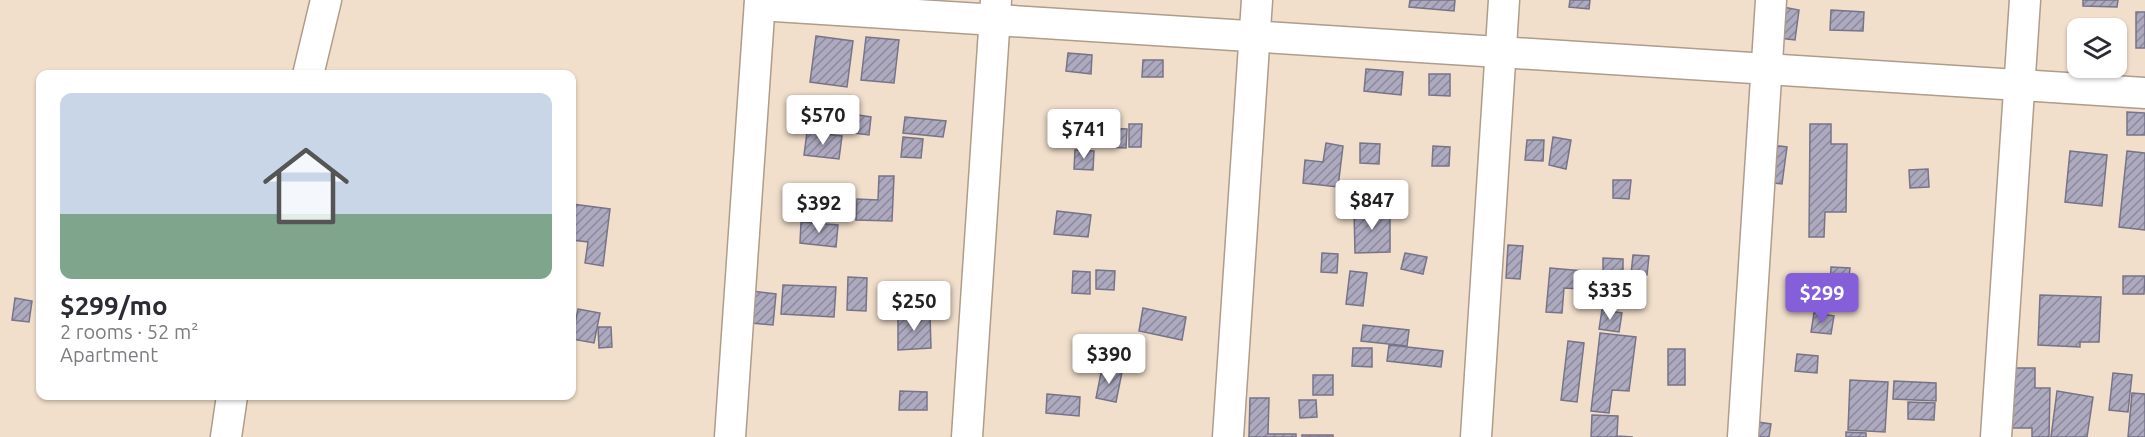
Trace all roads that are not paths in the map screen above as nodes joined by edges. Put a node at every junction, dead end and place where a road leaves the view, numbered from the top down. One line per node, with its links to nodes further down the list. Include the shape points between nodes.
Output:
1 (326, 0): 11 (street)
2 (1257, 0): 8 (street)
3 (1504, 0): 9 (street)
4 (1772, 0): 10 (street)
5 (2025, 0): 12 (street)
6 (760, 2): 7 (street); 16 (street)
7 (995, 9): 8 (street); 17 (street)
8 (1255, 35): 9 (street); 18 (street)
9 (1501, 51): 10 (street); 19 (street)
10 (1767, 69): 12 (street); 20 (street)
11 (309, 70)
12 (2019, 85): 13 (street); 21 (street)
13 (2145, 93)
14 (231, 400): 15 (street)
15 (226, 437)
16 (730, 437)
17 (967, 437)
18 (1228, 437)
19 (1476, 437)
20 (1743, 437)
21 (1996, 437)

